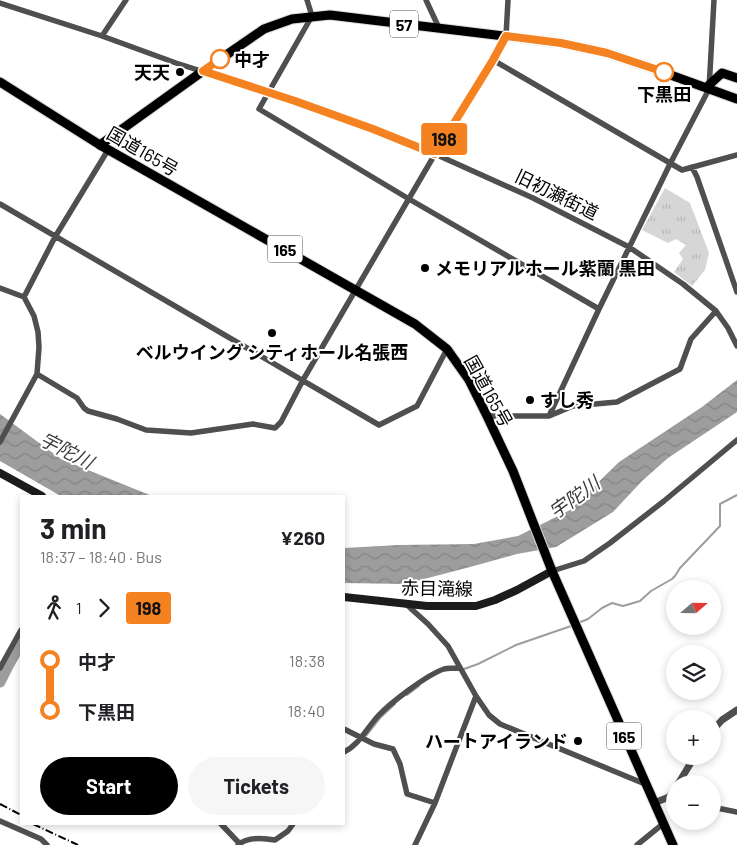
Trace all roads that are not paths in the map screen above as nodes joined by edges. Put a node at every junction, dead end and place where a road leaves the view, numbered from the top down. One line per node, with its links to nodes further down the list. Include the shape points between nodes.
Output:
1 (126, 0): 9 (street)
2 (307, 0): 7 (street)
3 (426, 0): 8 (street)
4 (508, 0): 10 (street)
5 (714, 0): 15 (street)
6 (0, 3): 9 (street, 旧初瀬街道)
7 (312, 16): 8 (main road, 57, via 330,15); 12 (main road, 57, via 264,29); 16 (street)
8 (439, 28): 10 (main road, 57)
9 (102, 36): 12 (street, 旧初瀬街道)
10 (506, 36): 11 (street); 15 (main road, 57, via 607,53)
11 (493, 60): 19 (street); 21 (street)
12 (203, 71): 16 (street, 旧初瀬街道); 18 (main road, 57)
13 (737, 78): 15 (main road, via 722,73)
14 (0, 82): 18 (main road, 国道165号 / 165)
15 (709, 87): 17 (main road, 57); 21 (street)
16 (269, 92): 19 (street, 旧初瀬街道); 23 (street, via 259,109)
17 (737, 99)
18 (104, 148): 25 (street); 28 (main road, 国道165号 / 165)
19 (435, 154): 23 (street); 26 (street, 旧初瀬街道)
20 (737, 155): 22 (street)
21 (670, 164): 22 (street, via 682,170); 26 (street)
22 (692, 167): 29 (street)
23 (409, 199): 28 (street); 31 (street)
24 (0, 204): 25 (street)
25 (56, 237): 30 (street); 36 (street)
26 (629, 246): 31 (street); 32 (street, 旧初瀬街道)
27 (0, 288): 30 (street)
28 (356, 289): 34 (main road, 国道165号 / 165, via 415,324); 36 (street)
29 (737, 292)
30 (24, 297): 35 (street, via 38,332)
31 (599, 309): 38 (street)
32 (716, 311): 33 (street, 旧初瀬街道); 38 (street, via 691,339 680,369 617,402 572,406)
33 (737, 346)
34 (446, 349): 36 (street, via 417,406 378,425); 37 (main road, 国道165号 / 165, via 469,380)
35 (37, 374): 36 (street, via 77,398 88,411 146,430 191,433 253,424 275,428); 40 (street)
36 (303, 380)
37 (487, 416): 38 (street); 43 (main road, 国道165号 / 165)
38 (549, 416)
39 (737, 440): 43 (street, via 664,501 584,561)
40 (0, 442)
41 (0, 474): 42 (main road)
42 (40, 495)
43 (550, 567): 45 (main road, 赤目滝線, via 517,590 476,606); 55 (main road, 国道165号 / 165)
44 (345, 597): 45 (main road, 赤目滝線)
45 (407, 605): 48 (street, via 448,646)
46 (20, 632): 47 (street)
47 (0, 668)
48 (459, 668): 49 (street); 53 (street, via 444,669 428,677 390,705)
49 (476, 696): 55 (street, via 500,724); 57 (street)
50 (737, 710): 51 (street)
51 (721, 721)
52 (345, 729): 53 (street)
53 (361, 737): 54 (street); 57 (street, via 393,749 407,794)
54 (345, 752)
55 (645, 784): 58 (main road, 国道165号 / 165)
56 (666, 800): 58 (street)
57 (436, 803): 67 (street)
58 (654, 803): 62 (main road, 国道165号 / 165)
59 (721, 809): 60 (street)
60 (737, 812)
61 (0, 821): 66 (street, via 41,839)
62 (664, 823): 68 (street); 69 (main road, 国道165号 / 165)
63 (222, 825): 65 (street)
64 (292, 825): 65 (street, via 275,840 248,840)
65 (239, 844)
66 (47, 845)
67 (415, 845)
68 (637, 845)
69 (673, 845)

